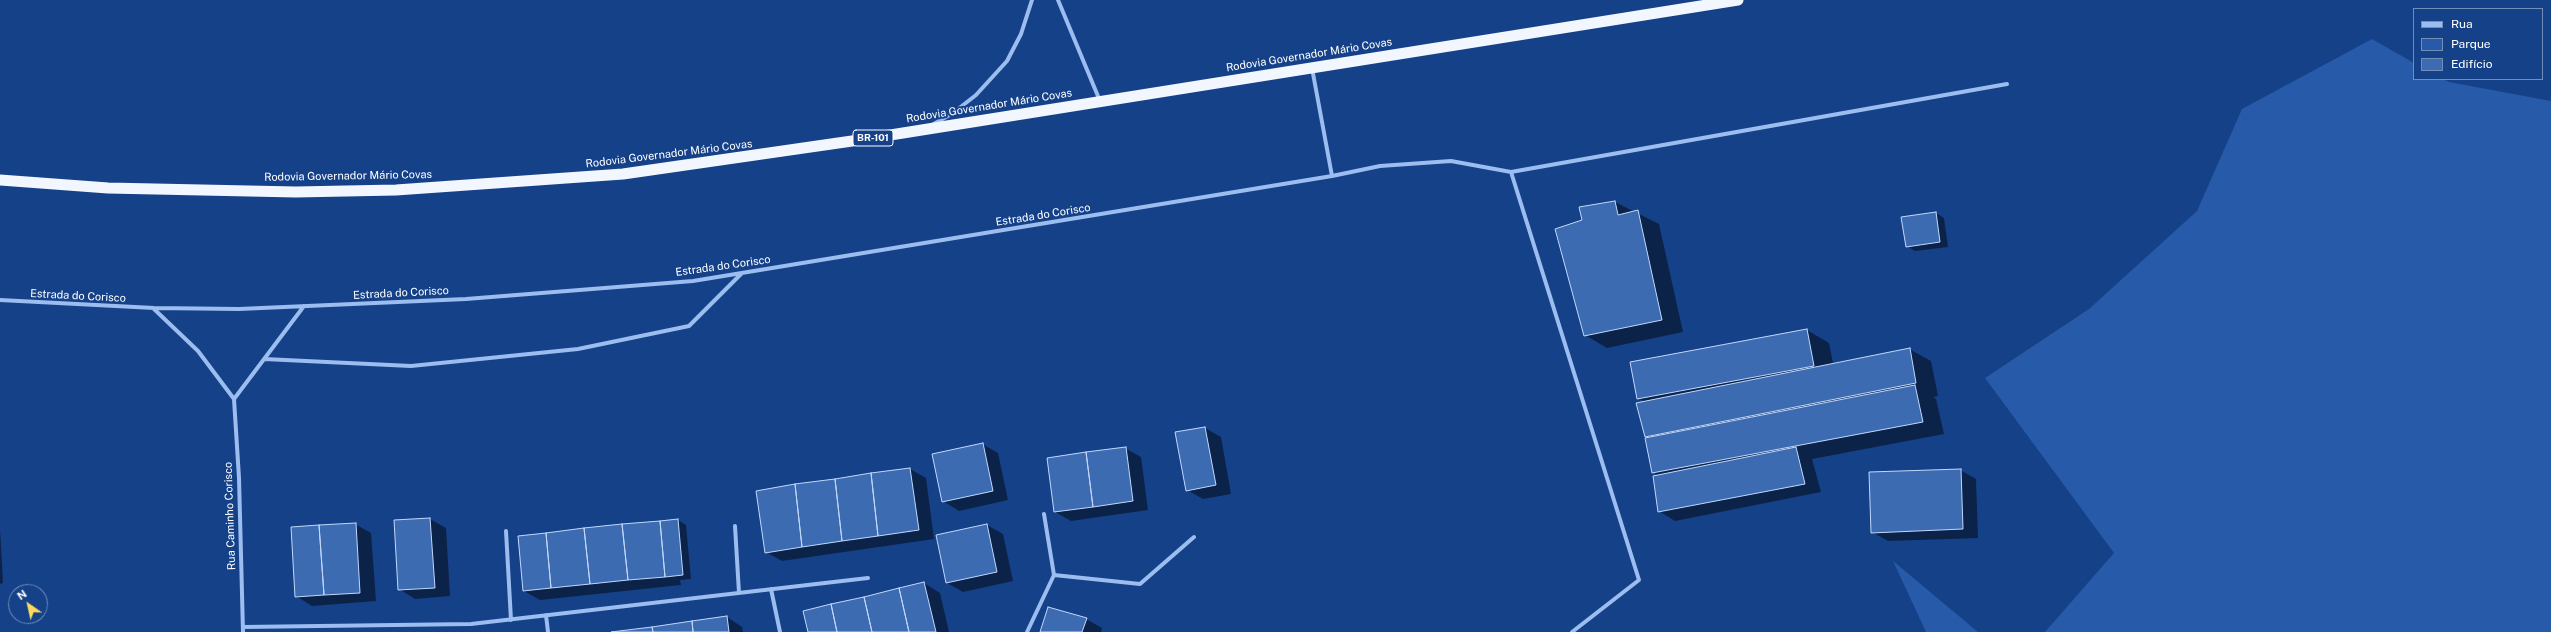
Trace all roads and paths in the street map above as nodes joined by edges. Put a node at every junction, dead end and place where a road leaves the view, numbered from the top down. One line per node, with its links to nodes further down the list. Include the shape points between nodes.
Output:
1 (1032, 0): 7 (street, via 1021,34 1007,61 990,82 953,113)
2 (1058, 0): 6 (street)
3 (1738, 0): 4 (highway, Rodovia Governador Mário Covas / BR-101)
4 (1312, 68): 6 (highway, Rodovia Governador Mário Covas / BR-101); 9 (street)
5 (2007, 84): 8 (street)
6 (1101, 102): 7 (highway, Rodovia Governador Mário Covas / BR-101)
7 (924, 129): 10 (highway, Rodovia Governador Mário Covas / BR-101, via 745,158 623,174 418,188 296,192 108,188)
8 (1511, 172): 9 (street, Estrada do Corisco, via 1451,161 1380,166); 31 (street, via 1639,580)
9 (1332, 176): 11 (street, Estrada do Corisco)
10 (0, 180)
11 (742, 273): 13 (street, Estrada do Corisco, via 693,281 474,299); 15 (street, via 689,326 578,349 411,366)
12 (0, 300): 14 (street, Estrada do Corisco)
13 (304, 306): 14 (street, Estrada do Corisco); 15 (street)
14 (154, 308): 16 (street, via 198,351)
15 (264, 359): 16 (street)
16 (234, 399): 27 (street, Rua Caminho Corisco)
17 (1044, 514): 21 (street)
18 (735, 526): 24 (street)
19 (506, 531): 26 (street)
20 (1194, 537): 21 (street, via 1140,584)
21 (1054, 575): 30 (street)
22 (868, 578): 23 (street)
23 (771, 589): 24 (street); 29 (street)
24 (739, 593): 25 (street)
25 (546, 615): 26 (street); 28 (street)
26 (511, 620): 27 (street, via 472,624)
27 (243, 630)
28 (548, 632)
29 (780, 632)
30 (1028, 632)
31 (1572, 632)

